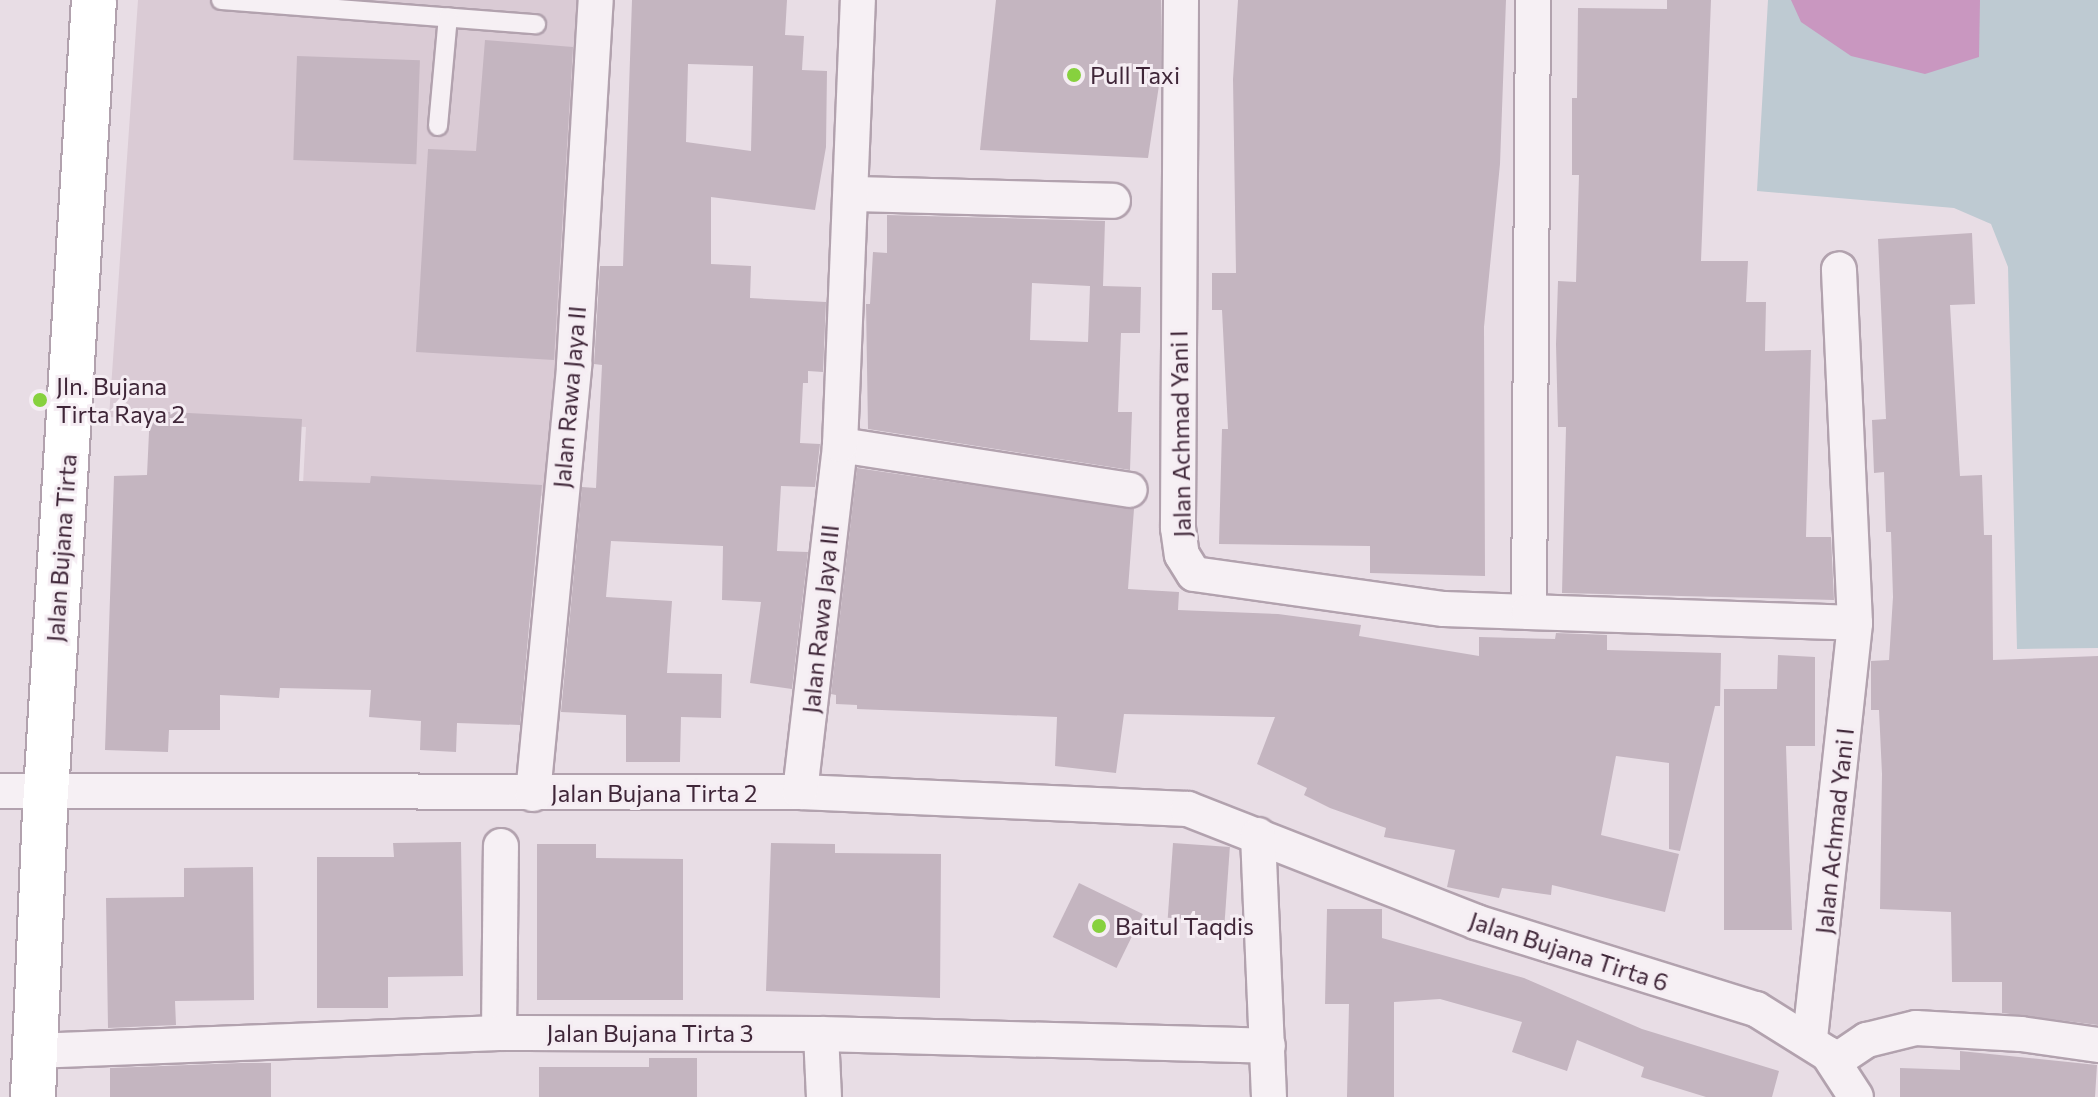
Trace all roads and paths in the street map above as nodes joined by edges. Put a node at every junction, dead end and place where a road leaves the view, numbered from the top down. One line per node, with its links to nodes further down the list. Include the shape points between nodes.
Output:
1 (94, 0): 19 (street, Jalan Bujana Tirta)
2 (221, 0): 7 (lane)
3 (596, 0): 20 (street, Jalan Rawa Jaya II, via 574,365)
4 (858, 0): 10 (street, Jalan Rawa Jaya III)
5 (1181, 0): 15 (street, Jalan Achmad Yani I, via 1182,555 1194,574 1444,609)
6 (1533, 0): 15 (street)
7 (448, 17): 8 (lane); 9 (lane)
8 (536, 24)
9 (438, 126)
10 (853, 194): 11 (street); 13 (street, Jalan Rawa Jaya III)
11 (1113, 201)
12 (1839, 269): 16 (street, Jalan Achmad Yani I)
13 (840, 445): 14 (street); 18 (street, Jalan Rawa Jaya III)
14 (1130, 490)
15 (1529, 612): 16 (street, Jalan Achmad Yani I)
16 (1855, 623): 27 (street, Jalan Achmad Yani I)
17 (0, 791): 19 (street, Jalan Bujana Tirta 2)
18 (800, 792): 20 (street, Jalan Bujana Tirta 2); 21 (street, Jalan Bujana Tirta 2, via 1188,809)
19 (46, 793): 20 (street, Jalan Bujana Tirta 2); 28 (street, Jalan Bujana Tirta)
20 (533, 794)
21 (1258, 835): 26 (street); 27 (street, Jalan Bujana Tirta 6, via 1476,922 1756,1009)
22 (501, 846): 23 (street)
23 (499, 1033): 24 (street, Jalan Bujana Tirta 3); 28 (street, Jalan Bujana Tirta 3)
24 (821, 1034): 26 (street, Jalan Bujana Tirta 3); 30 (street)
25 (2098, 1045): 27 (street, via 1916,1028)
26 (1268, 1046): 31 (street)
27 (1822, 1050): 32 (street, Jalan Bujana Tirta 6)
28 (33, 1051): 29 (street, Jalan Bujana Tirta)
29 (33, 1097)
30 (824, 1097)
31 (1269, 1097)
32 (1856, 1097)

